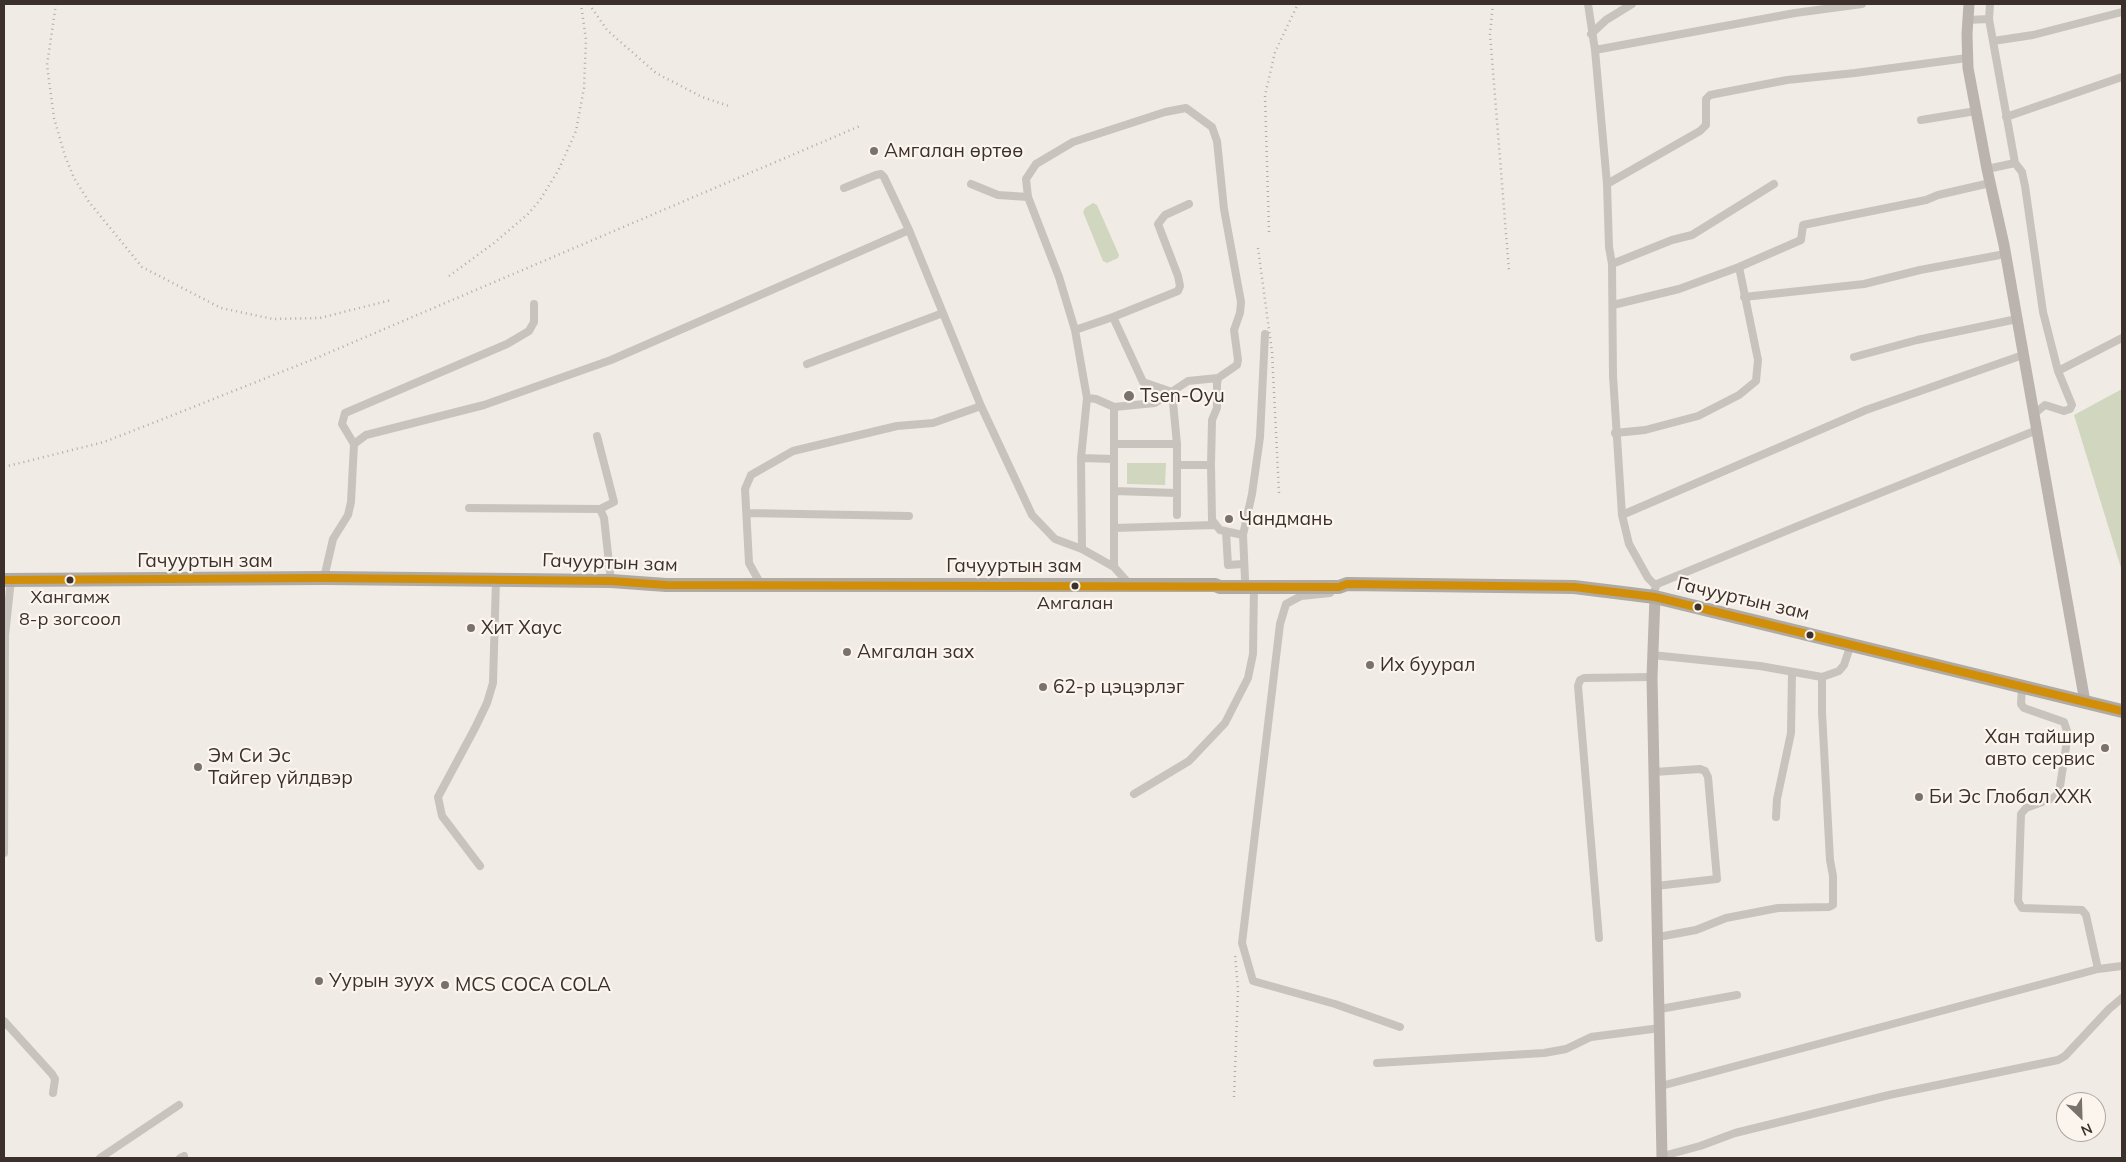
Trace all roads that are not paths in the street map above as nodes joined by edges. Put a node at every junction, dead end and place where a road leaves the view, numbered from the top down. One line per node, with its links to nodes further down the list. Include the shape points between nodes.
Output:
1 (1588, 4): 9 (street)
2 (1632, 4): 9 (street)
3 (1862, 4): 11 (street, via 1795,13)
4 (1969, 4): 8 (main road)
5 (1990, 4): 7 (street)
6 (2122, 12): 10 (street, via 2033,35)
7 (1989, 19): 8 (street); 10 (street)
8 (1967, 20): 12 (main road)
9 (1591, 34): 11 (street)
10 (1993, 41): 15 (street)
11 (1595, 50): 21 (street)
12 (1967, 58): 14 (main road); 21 (street, via 1788,80 1710,95 1706,99 1706,125 1700,131)
13 (2122, 77): 15 (street)
14 (1976, 111): 16 (street); 18 (main road)
15 (2006, 117): 17 (street)
16 (1921, 120)
17 (2015, 163): 18 (street); 42 (street, via 2024,178 2042,312)
18 (1987, 170): 19 (main road)
19 (1990, 183): 27 (main road); 29 (street, via 1926,200 1803,225 1802,240)
20 (971, 184): 24 (street, via 998,195)
21 (1607, 184): 28 (street)
22 (1774, 184): 28 (street, via 1692,235)
23 (844, 188): 26 (street, via 881,174)
24 (1028, 197): 36 (street); 43 (street, via 1026,179 1030,171 1053,152 1073,142 1180,108 1193,111 1212,127 1217,140 1224,209 1241,302 1234,330 1237,365)
25 (1189, 204): 34 (street, via 1165,215 1158,224 1178,276 1178,291)
26 (909, 230): 33 (street); 52 (street, via 611,360 484,405 366,435)
27 (2005, 254): 30 (street, via 1963,260 1864,284); 35 (main road)
28 (1612, 264): 32 (street)
29 (1739, 267): 30 (street); 32 (street, via 1679,289)
30 (1744, 297): 50 (street, via 1758,360 1756,381 1740,395 1698,416 1645,430)
31 (534, 304): 52 (street, via 534,322 529,331 514,340 344,414 342,424)
32 (1612, 305): 50 (street)
33 (943, 313): 41 (street); 46 (street)
34 (1113, 317): 36 (street); 44 (street, via 1143,382)
35 (2017, 319): 39 (main road); 40 (street)
36 (1075, 330): 45 (street)
37 (1265, 334): 70 (street, via 1260,437)
38 (2122, 338): 42 (street)
39 (2023, 355): 48 (main road); 65 (street, via 1866,410)
40 (1854, 357)
41 (807, 364)
42 (2058, 371): 48 (street, via 2071,407 2064,411 2045,405)
43 (1218, 378): 44 (street, via 1188,381); 58 (street, via 1217,408 1212,420)
44 (1172, 392): 47 (street, via 1155,402); 54 (street)
45 (1088, 398): 47 (street); 55 (street)
46 (981, 406): 63 (street, via 933,423 897,426 793,451 751,475 745,489); 71 (street, via 1032,515 1056,539)
47 (1114, 407): 53 (street)
48 (2034, 414): 49 (main road)
49 (2037, 430): 82 (street); 90 (main road)
50 (1616, 433): 65 (street)
51 (597, 436): 62 (street, via 614,502)
52 (354, 444): 74 (street, via 351,502 348,515 333,539)
53 (1114, 444): 54 (street); 56 (street)
54 (1177, 444): 57 (street)
55 (1081, 458): 56 (street); 71 (street)
56 (1114, 459): 59 (street)
57 (1178, 465): 58 (street); 60 (street)
58 (1211, 465): 67 (street)
59 (1114, 491): 60 (street); 68 (street)
60 (1177, 493): 64 (street)
61 (469, 508): 62 (street)
62 (600, 509): 77 (street, via 604,518)
63 (747, 513): 66 (street); 78 (street, via 749,563)
64 (1177, 515)
65 (1622, 515): 82 (street, via 1629,544)
66 (909, 516)
67 (1214, 525): 68 (street); 69 (street)
68 (1114, 528): 73 (street)
69 (1226, 532): 70 (street); 72 (street, via 1228,565)
70 (1243, 535): 72 (street)
71 (1082, 549): 73 (street)
72 (1243, 564): 79 (street)
73 (1114, 566): 80 (street)
74 (324, 578): 75 (highway, Гачууртын зам); 76 (highway, Гачууртын зам)
75 (7, 580): 83 (street)
76 (496, 580): 77 (highway, Гачууртын зам); 98 (street, via 493,683 479,719 438,797 442,816)
77 (611, 581): 78 (highway, Гачууртын зам, via 666,585)
78 (760, 583): 80 (highway, Гачууртын зам)
79 (1250, 583): 80 (highway, Гачууртын зам, via 1220,587); 81 (highway, Гачууртын зам); 94 (street, via 1253,654 1248,678 1225,723 1189,761)
80 (1130, 585)
81 (1347, 587): 82 (highway, Гачууртын зам, via 1574,587); 108 (street, via 1301,596 1286,604 1280,624 1242,943 1253,981 1335,1004)
82 (1655, 591): 84 (highway, Гачууртын зам); 85 (main road)
83 (4, 635): 92 (street)
84 (1851, 644): 88 (street, via 1839,671); 89 (highway, Гачууртын зам)
85 (1652, 655): 86 (street); 87 (main road)
86 (1792, 672): 88 (street); 96 (street, via 1791,733)
87 (1652, 677): 93 (main road); 101 (street, via 1584,678 1578,686)
88 (1822, 677): 100 (street, via 1833,905 1778,908)
89 (2022, 688): 90 (highway, Гачууртын зам); 103 (street, via 2021,704 2024,708 2064,722 2068,734 2060,792 2026,808 2021,814 2018,901 2022,908 2082,910 2086,915)
90 (2085, 702): 91 (highway, Гачууртын зам)
91 (2122, 711)
92 (5, 725): 95 (street)
93 (1654, 772): 99 (main road); 99 (street, via 1700,768 1705,771 1717,879)
94 (1134, 794)
95 (4, 797): 97 (street)
96 (1776, 817)
97 (4, 851)
98 (480, 866)
99 (1656, 886): 100 (main road)
100 (1658, 937): 106 (main road)
101 (1600, 938)
102 (2122, 966): 103 (street)
103 (2098, 969): 111 (street)
104 (1737, 995): 106 (street)
105 (2122, 998): 114 (street, via 2058,1060 1888,1095 1735,1132)
106 (1660, 1009): 109 (main road)
107 (4, 1021): 112 (street, via 52,1074 55,1079)
108 (1400, 1027)
109 (1660, 1028): 110 (street, via 1591,1037 1566,1049 1544,1053); 111 (main road)
110 (1377, 1063)
111 (1661, 1086): 114 (main road)
112 (53, 1093)
113 (179, 1105): 115 (street)
114 (1662, 1157)
115 (100, 1158)

